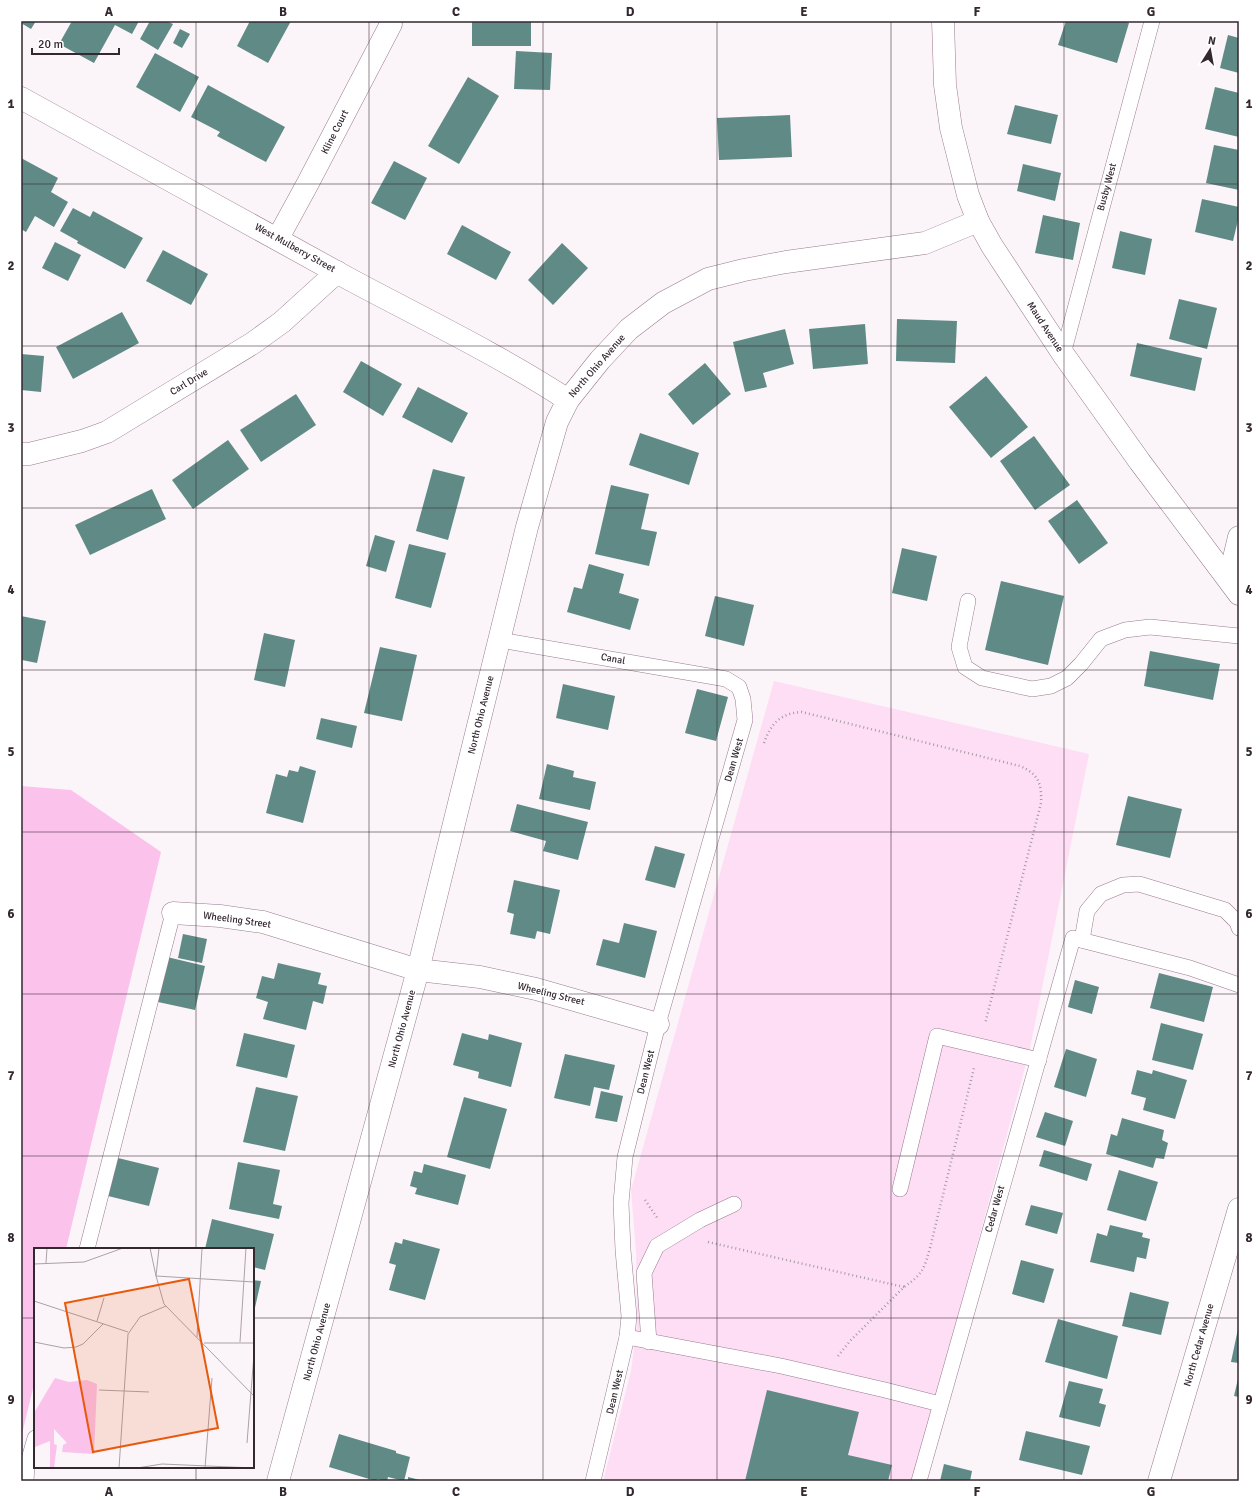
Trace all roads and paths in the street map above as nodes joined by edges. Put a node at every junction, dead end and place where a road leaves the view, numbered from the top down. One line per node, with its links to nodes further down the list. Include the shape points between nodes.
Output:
1 (943, 21): 5 (street, Maud Avenue, via 945,85 951,128 968,195)
2 (1152, 21): 8 (lane, Busby West)
3 (390, 24): 6 (street, Kline Court)
4 (21, 98): 6 (street, West Mulberry Street)
5 (978, 220): 8 (street, Maud Avenue, via 992,246); 9 (street, North Ohio Avenue, via 925,243 786,262 708,280 663,303 629,329)
6 (278, 238): 7 (street, West Mulberry Street)
7 (337, 272): 9 (street, West Mulberry Street, via 541,382); 10 (street, Carl Drive, via 282,322 253,343 107,432 82,442)
8 (1063, 354): 12 (street, Maud Avenue, via 1140,462)
9 (568, 400): 15 (street, North Ohio Avenue, via 557,422 549,448)
10 (21, 454)
11 (1239, 537): 12 (street)
12 (1234, 586)
13 (968, 601): 14 (lane, via 959,647 966,668 982,678 1032,689 1051,686 1067,678 1101,639 1125,630 1150,627)
14 (1239, 636)
15 (500, 640): 16 (lane, Canal); 21 (street, North Ohio Avenue)
16 (726, 679): 23 (lane, Dean West, via 739,687 745,720)
17 (763, 748): 24 (path, via 771,727 780,718 791,712 802,712 1020,766 1030,771 1039,781 1041,803)
18 (173, 913): 21 (street, Wheeling Street, via 263,922); 31 (lane, Wheeling Street)
19 (1239, 928): 20 (lane, Cedar West, via 1237,922 1225,910 1139,884 1123,885 1101,894 1087,911)
20 (1078, 939): 22 (lane, via 1190,968); 25 (lane, Cedar West)
21 (418, 970): 23 (street, Wheeling Street, via 480,977); 39 (street, North Ohio Avenue)
22 (1239, 985)
23 (658, 1024): 33 (lane, Dean West, via 625,1157 621,1203 622,1250 629,1316)
24 (980, 1046): 25 (lane); 26 (lane, via 936,1036); 32 (path, via 923,1272)
25 (1039, 1060): 36 (lane, Cedar West)
26 (900, 1189)
27 (643, 1197): 30 (path, via 657,1218)
28 (734, 1204): 30 (lane)
29 (1239, 1209): 42 (street, North Cedar Avenue)
30 (676, 1235): 32 (path); 34 (lane, via 657,1246 644,1274)
31 (87, 1248)
32 (904, 1287): 35 (path, via 850,1341)
33 (627, 1337): 34 (lane); 40 (lane, Dean West)
34 (649, 1342): 35 (lane)
35 (822, 1375): 36 (lane)
36 (940, 1404): 41 (lane, Cedar West)
37 (34, 1442): 38 (lane)
38 (26, 1481)
39 (278, 1481)
40 (593, 1481)
41 (919, 1481)
42 (1159, 1481)

